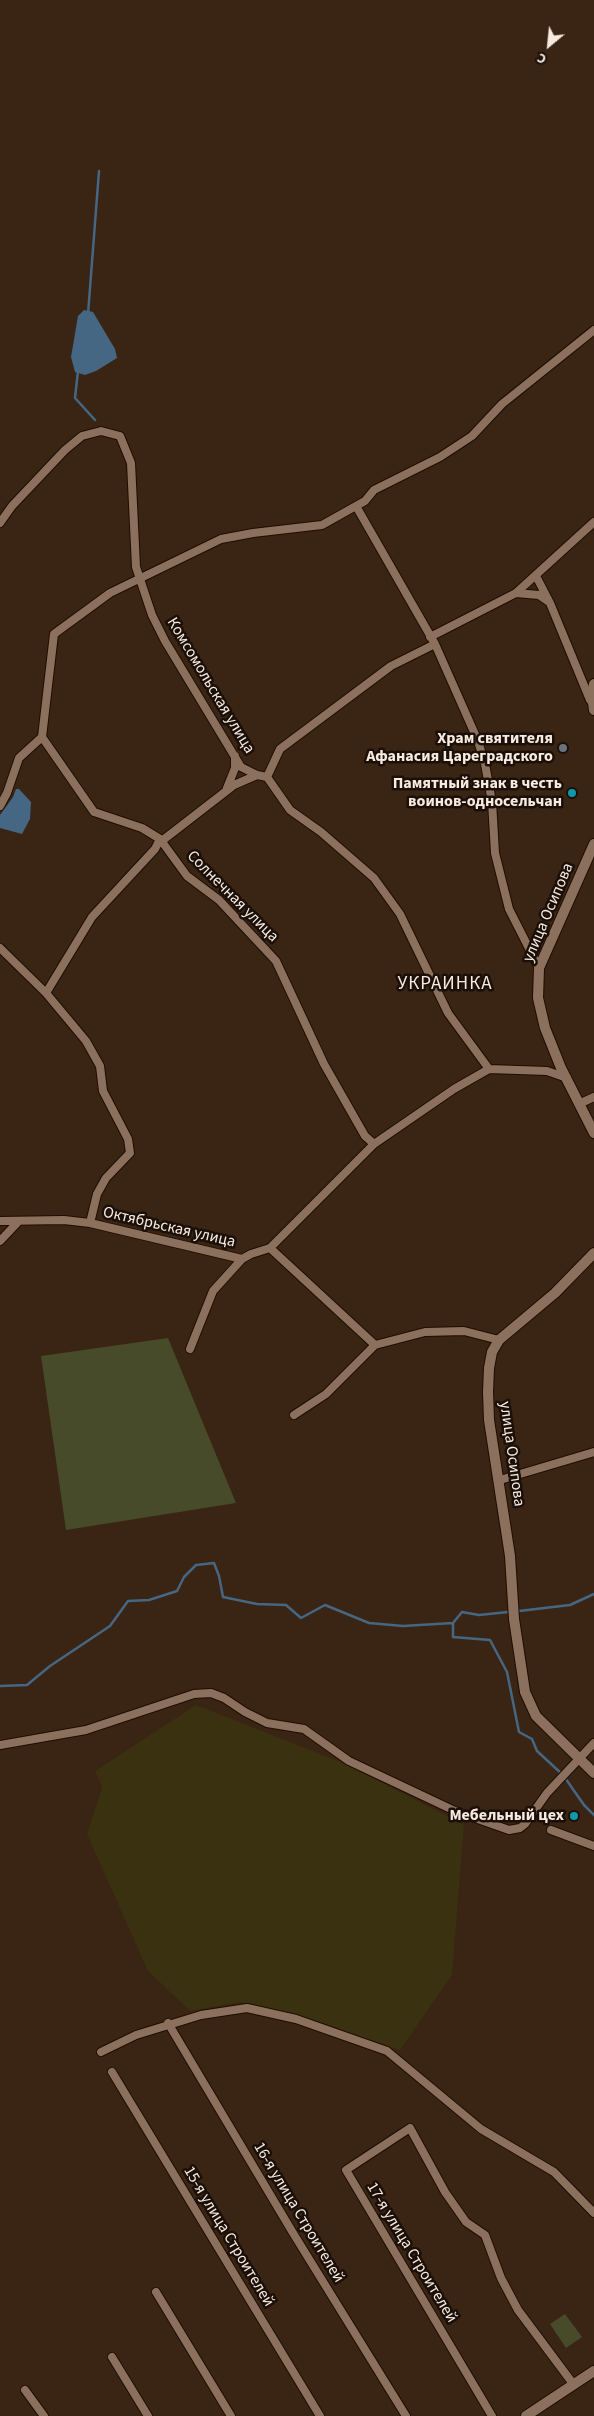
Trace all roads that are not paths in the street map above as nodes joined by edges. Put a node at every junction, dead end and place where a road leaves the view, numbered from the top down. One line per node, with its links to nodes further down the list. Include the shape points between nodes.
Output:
1 (594, 330): 2 (street, via 502,404 472,436 440,457 374,490)
2 (356, 506): 6 (street, via 322,525 222,539); 9 (street)
3 (594, 522): 5 (street)
4 (0, 523): 6 (street, Комсомольская улица, via 12,506 82,436 101,431 120,436 131,463 136,567)
5 (536, 576): 7 (street); 8 (street)
6 (140, 579): 13 (street, via 110,593 54,634); 14 (street, Комсомольская улица, via 165,641)
7 (516, 593): 8 (street, via 539,595); 9 (street)
8 (550, 603): 12 (street)
9 (430, 637): 10 (street)
10 (434, 644): 16 (street, via 391,666 280,749); 22 (street, via 478,741 492,802 495,853 509,910)
11 (594, 684): 12 (main road)
12 (594, 710)
13 (42, 737): 18 (street, via 19,758); 19 (street, Солнечная улица, via 94,812 142,828)
14 (235, 756): 15 (street, Комсомольская улица, via 242,767); 17 (street, via 235,768)
15 (257, 775): 16 (street, Комсомольская улица); 17 (street)
16 (267, 777): 24 (street, via 290,810 374,878 400,914 448,1013)
17 (225, 792): 19 (street, via 163,840)
18 (0, 806)
19 (160, 839): 23 (street, via 155,849 92,917); 29 (street, Солнечная улица, via 187,876 219,900 276,961 324,1064 364,1136)
20 (594, 844): 22 (main road, улица Осипова)
21 (0, 948): 23 (street)
22 (539, 968): 25 (main road, улица Осипова, via 538,998 544,1028)
23 (46, 993): 32 (street, via 86,1041 100,1066 104,1091 128,1139 130,1153 106,1178 97,1194)
24 (488, 1070): 25 (street, via 547,1071); 29 (street, via 454,1089)
25 (567, 1078): 27 (main road, улица Осипова)
26 (594, 1097): 27 (street)
27 (581, 1103): 28 (main road, улица Осипова)
28 (594, 1133)
29 (374, 1144): 34 (street)
30 (0, 1221): 31 (street, Октябрьская улица)
31 (18, 1222): 32 (street, Октябрьская улица, via 64,1220); 33 (street)
32 (90, 1223): 36 (street, Октябрьская улица)
33 (0, 1241)
34 (270, 1248): 36 (street, Октябрьская улица); 38 (street)
35 (594, 1253): 37 (main road, улица Осипова, via 555,1293)
36 (242, 1259): 39 (street, via 213,1291)
37 (499, 1340): 38 (street, via 464,1331 426,1332); 42 (main road, улица Осипова, via 492,1352 488,1392 489,1420)
38 (375, 1345): 40 (street, via 326,1394)
39 (190, 1349)
40 (294, 1416)
41 (594, 1452): 42 (street)
42 (500, 1480): 45 (main road, улица Осипова, via 524,1686 529,1703 541,1721)
43 (594, 1743): 45 (street)
44 (0, 1745): 45 (street, via 86,1730 194,1694 211,1693 262,1722 304,1729 349,1761 455,1811 509,1830 525,1824 547,1793)
45 (580, 1759): 46 (main road)
46 (594, 1773)
47 (551, 1830): 48 (street)
48 (594, 1846)
49 (168, 2023): 50 (street); 52 (street, via 247,2008 296,2019 387,2051 481,2129 554,2172); 62 (street, 16-я улица Строителей)
50 (101, 2052)
51 (112, 2072): 61 (street, 15-я улица Строителей)
52 (594, 2212)
53 (156, 2292): 60 (street)
54 (112, 2357): 59 (street)
55 (594, 2371): 56 (main road)
56 (574, 2385): 63 (street, 17-я улица Строителей, via 518,2310 501,2278 485,2234 466,2222 410,2128 346,2170); 64 (main road)
57 (25, 2390): 58 (street)
58 (44, 2416)
59 (148, 2416)
60 (231, 2416)
61 (320, 2416)
62 (406, 2416)
63 (492, 2416)
64 (526, 2416)

